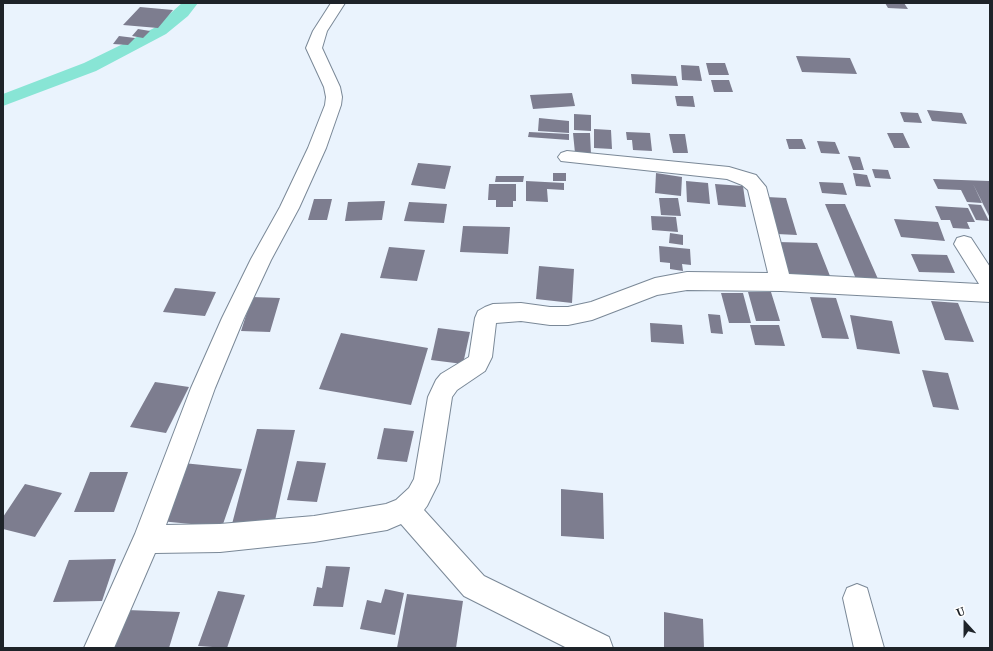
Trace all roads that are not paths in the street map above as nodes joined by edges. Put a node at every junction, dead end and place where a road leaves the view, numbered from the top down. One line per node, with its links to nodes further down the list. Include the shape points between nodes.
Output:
1 (338, 3): 8 (street, via 320,31 314,48 332,87 333,105 317,148 289,208 233,318 203,388)
2 (568, 157): 4 (street, via 728,173 748,180 756,188)
3 (964, 244): 5 (street)
4 (781, 282): 6 (street); 7 (street, via 670,283 592,311 568,316 493,312 486,318 481,357 477,364 444,388 440,397 426,482 418,497)
5 (990, 284)
6 (990, 293)
7 (405, 508): 8 (street, via 388,517 314,529 220,538); 11 (street, via 474,586)
8 (147, 539): 10 (street)
9 (857, 598): 12 (street)
10 (99, 648)
11 (598, 648)
12 (869, 648)

